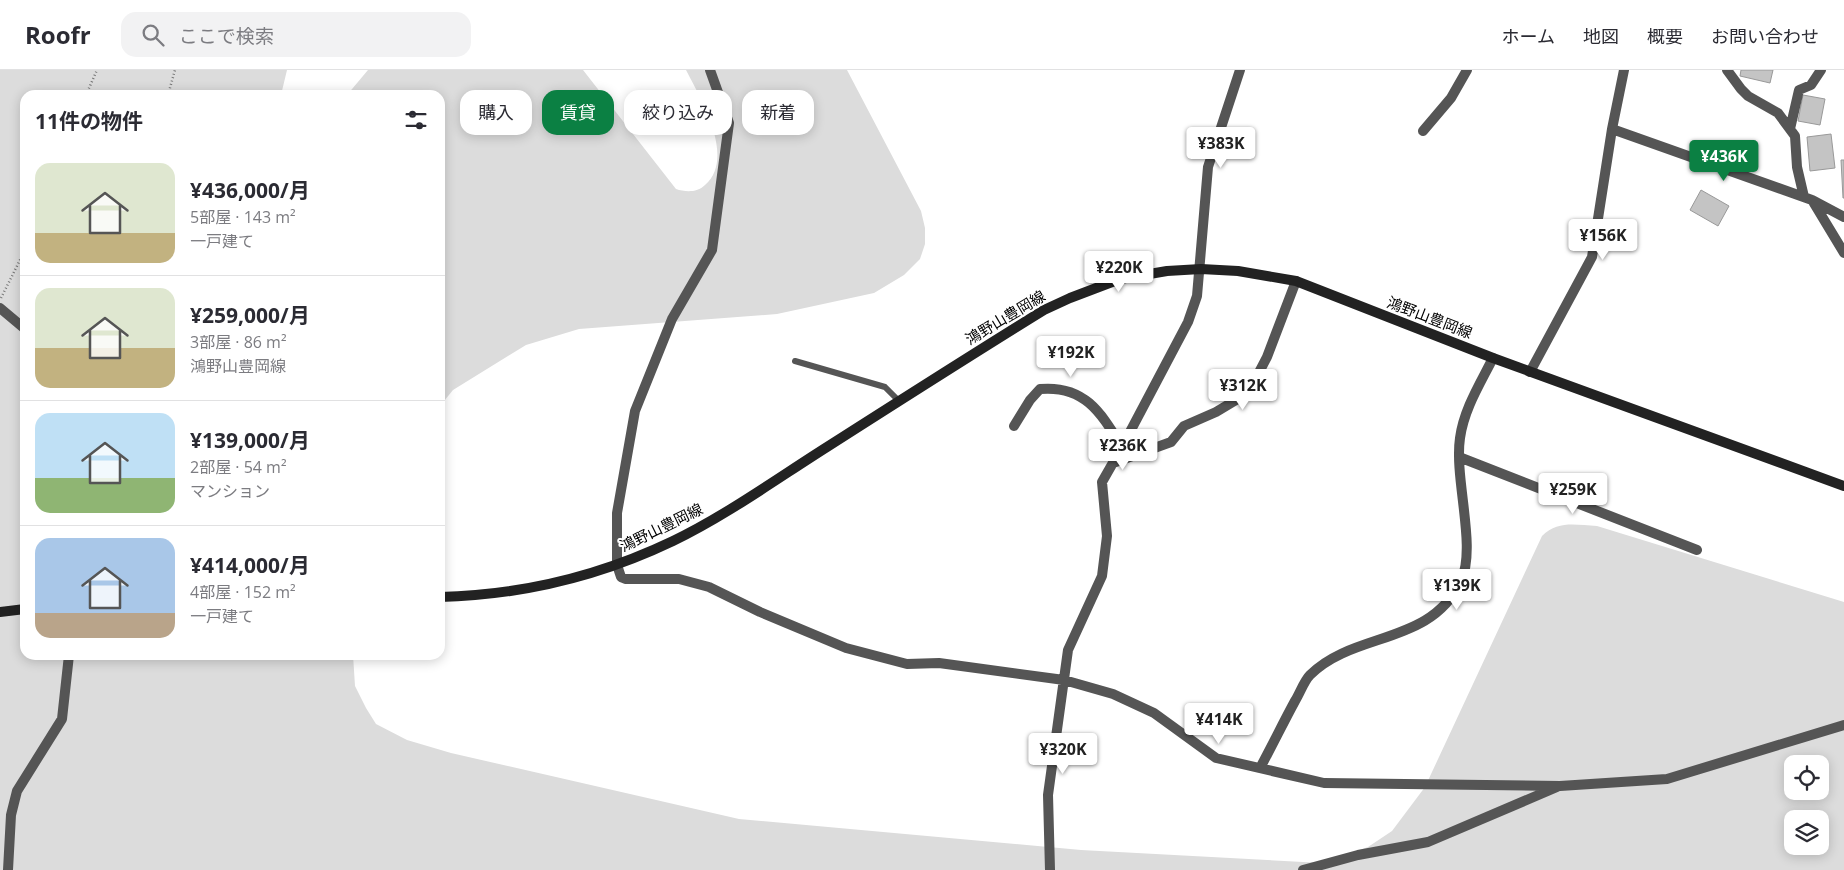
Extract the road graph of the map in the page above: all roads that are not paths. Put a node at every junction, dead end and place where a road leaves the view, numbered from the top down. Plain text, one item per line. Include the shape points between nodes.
1 (710, 70) edge
2 (1240, 70) edge
3 (1467, 70) edge
4 (1624, 70) edge
5 (1727, 70) edge
6 (1821, 70) edge
7 (1612, 129) junction
8 (1790, 129) junction
9 (1422, 131) dead end
10 (1808, 198) junction
11 (1844, 217) edge
12 (1844, 253) edge
13 (1201, 269) junction
14 (1296, 281) junction
15 (0, 308) edge
16 (20, 325) edge
17 (1492, 358) junction
18 (795, 361) dead end
19 (1530, 372) junction
20 (899, 401) junction
21 (1014, 426) dead end
22 (1122, 447) junction
23 (1459, 457) junction
24 (1113, 463) junction
25 (1844, 486) edge
26 (1697, 550) dead end
27 (617, 565) junction
28 (445, 597) edge
29 (20, 610) edge
30 (0, 612) edge
31 (68, 660) edge
32 (1064, 680) junction
33 (1844, 724) edge
34 (1260, 768) junction
35 (1560, 786) junction
36 (8, 870) edge
37 (1050, 870) edge
38 (1303, 870) edge

1 - 27 street via 729,123 712,250 672,319 635,411 617,513
2 - 13 street via 1208,167
3 - 9 street via 1451,98
4 - 7 street
5 - 8 street via 1741,90 1778,113
6 - 8 street via 1810,85 1799,90
7 - 10 street
7 - 19 street via 1592,257
8 - 10 street via 1795,136 1797,167
10 - 11 street
10 - 12 street
13 - 14 main road, 鴻野山豊岡線 via 1238,271
13 - 20 main road, 鴻野山豊岡線 via 1120,279 1070,298
13 - 22 street via 1197,296 1188,322
14 - 17 main road, 鴻野山豊岡線
14 - 24 street via 1255,380 1240,397 1184,426 1172,442
15 - 16 street
17 - 19 main road, 鴻野山豊岡線
17 - 23 street via 1468,407
18 - 20 lane via 885,388
19 - 25 main road, 鴻野山豊岡線
20 - 27 main road, 鴻野山豊岡線 via 734,506 674,540
21 - 22 street via 1040,390 1070,391 1103,415
22 - 24 street
23 - 26 street
23 - 34 street via 1467,555 1461,580 1446,605 1419,625 1330,659 1309,676
24 - 32 street via 1102,482 1107,536 1102,576 1068,650
27 - 28 main road, 鴻野山豊岡線 via 550,584
27 - 32 street via 620,577 679,580 709,587 846,648 907,664 939,663
29 - 30 main road
31 - 36 street via 62,719 17,791 11,815
32 - 34 street via 1113,694 1154,713 1216,758
32 - 37 street via 1048,795
33 - 35 street via 1667,779
34 - 35 street via 1324,783
35 - 38 street via 1428,842 1358,855

